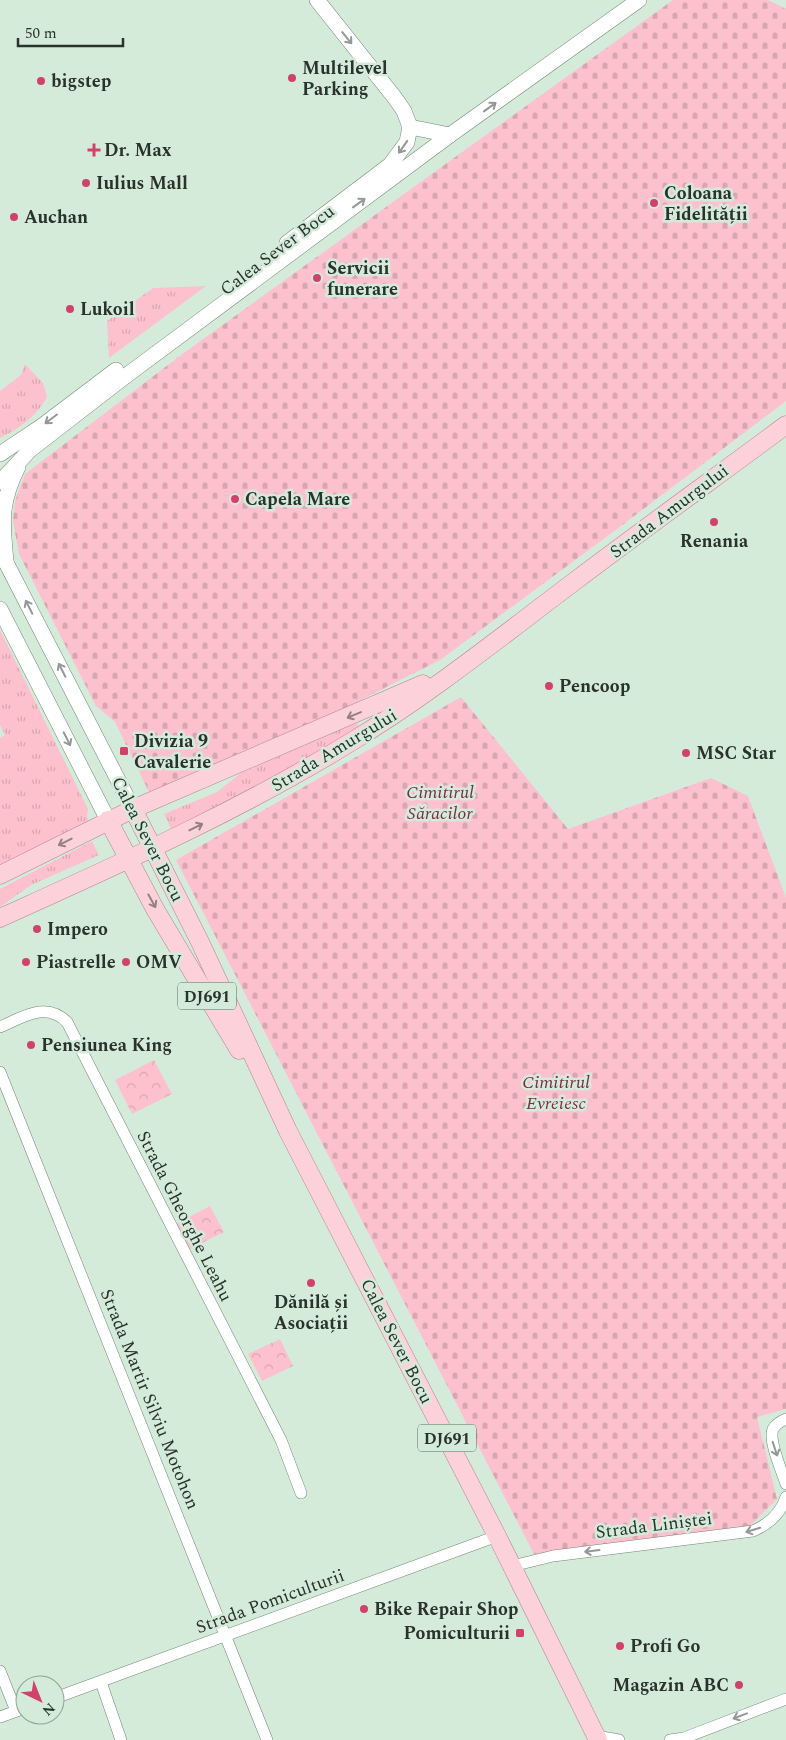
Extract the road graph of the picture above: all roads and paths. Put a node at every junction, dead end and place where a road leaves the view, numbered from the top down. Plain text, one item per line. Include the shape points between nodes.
1 (317, 0) edge
2 (636, 2) edge
3 (410, 127) junction
4 (450, 135) junction
5 (786, 425) edge
6 (0, 454) edge
7 (25, 455) junction
8 (0, 482) edge
9 (3, 556) edge
10 (0, 609) edge
11 (505, 635) junction
12 (133, 809) junction
13 (108, 820) junction
14 (152, 848) junction
15 (128, 859) junction
16 (0, 875) edge
17 (0, 918) edge
18 (0, 1027) edge
19 (0, 1072) edge
20 (288, 1131) junction
21 (786, 1419) edge
22 (786, 1484) edge
23 (301, 1493) dead end
24 (786, 1497) edge
25 (498, 1536) junction
26 (512, 1566) junction
27 (227, 1636) junction
28 (0, 1671) edge
29 (101, 1682) junction
30 (65, 1695) edge
31 (786, 1699) edge
32 (15, 1700) edge
33 (15, 1712) edge
34 (0, 1717) edge
35 (597, 1738) edge
36 (121, 1740) edge
37 (267, 1740) edge
38 (619, 1740) edge
39 (670, 1740) edge

1 -> 3 main road via 395,98
4 -> 2 main road, Calea Sever Bocu
3 - 4 main road
3 -> 6 main road, Calea Sever Bocu via 407,142 390,164 42,426
7 -> 4 main road, Calea Sever Bocu via 122,378
5 - 11 main road, Strada Amurgului
7 - 8 main road, Calea Sever Bocu
7 - 9 main road via 5,501
12 -> 9 main road, Calea Sever Bocu / DJ691
10 -> 13 main road, Calea Sever Bocu / DJ691
11 -> 12 main road, Strada Amurgului via 420,686
14 -> 11 main road, Strada Amurgului via 250,799 351,742
12 - 13 main road, Strada Amurgului
12 - 14 main road, Calea Sever Bocu / DJ691
13 - 15 main road, Calea Sever Bocu / DJ691
13 -> 16 main road, Strada Amurgului
14 - 15 main road, Strada Amurgului
14 - 20 main road, Calea Sever Bocu / DJ691 via 200,942
15 - 17 main road, Strada Amurgului
15 -> 20 main road, Calea Sever Bocu / DJ691
18 - 23 street, Strada Gheorghe Leahu via 34,1012 47,1011 60,1015 67,1022 281,1440
19 - 27 street, Strada Martir Silviu Motohon
20 - 25 main road, Calea Sever Bocu / DJ691
21 -> 22 street via 776,1425 772,1440
24 -> 26 street, Strada Liniștei via 779,1512 753,1531 553,1556
25 - 26 main road, Calea Sever Bocu / DJ691
25 - 27 street, Strada Pomiculturii
26 - 35 main road, Calea Sever Bocu / DJ691
27 - 29 street, Strada Pomiculturii
27 - 37 street, Strada Martir Silviu Motohon
28 - 32 street
29 - 30 street, Strada Pomiculturii
29 - 36 street
31 -> 39 street via 684,1738
33 - 34 street
35 - 38 street

